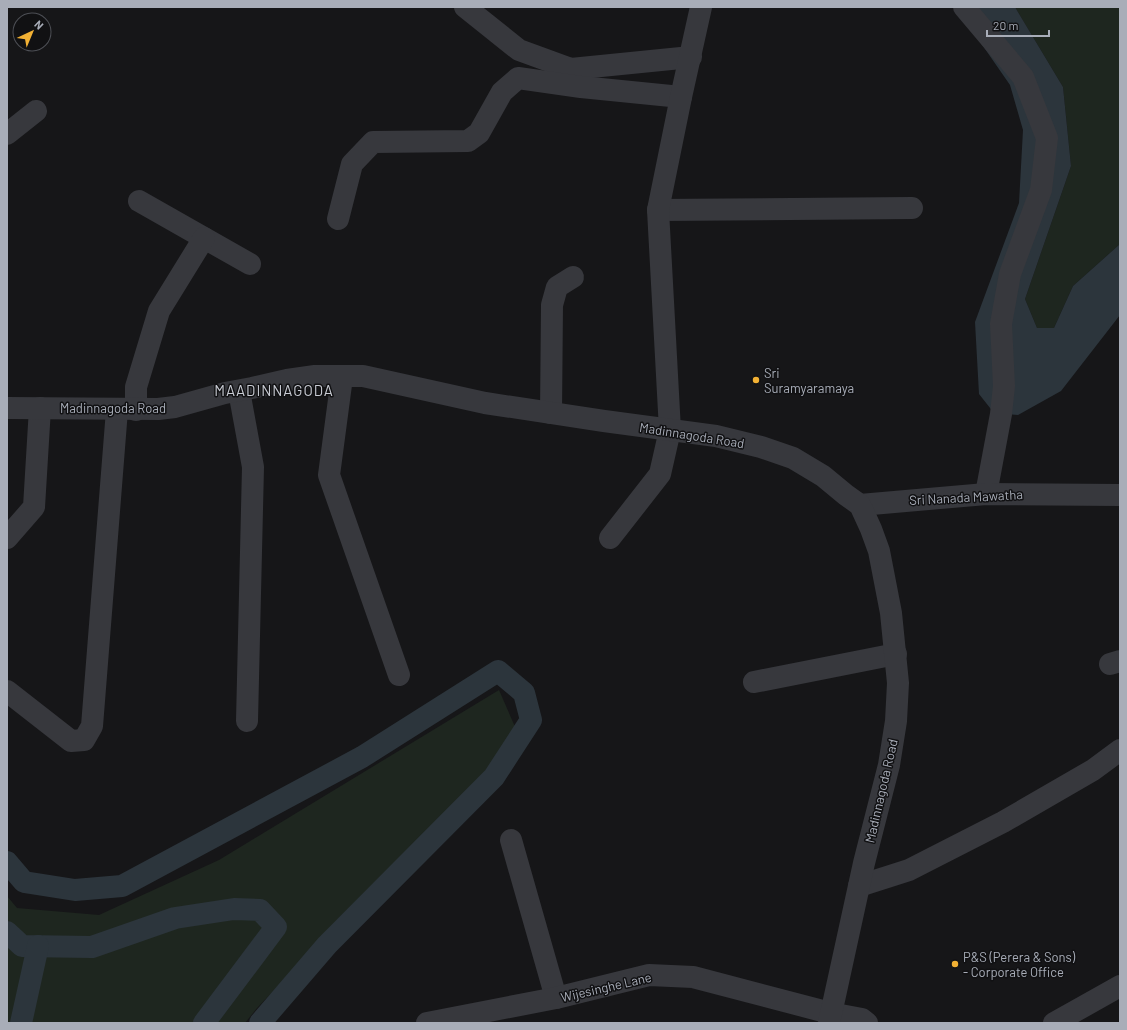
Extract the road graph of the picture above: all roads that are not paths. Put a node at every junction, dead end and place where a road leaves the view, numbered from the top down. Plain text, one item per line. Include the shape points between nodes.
1 (465, 7) edge
2 (701, 7) edge
3 (964, 7) edge
4 (691, 57) junction
5 (681, 97) junction
6 (36, 111) dead end
7 (7, 134) edge
8 (139, 201) dead end
9 (912, 208) dead end
10 (658, 210) junction
11 (338, 219) dead end
12 (204, 238) junction
13 (250, 264) dead end
14 (573, 277) dead end
15 (342, 377) junction
16 (239, 391) junction
17 (7, 408) edge
18 (40, 408) junction
19 (127, 410) junction
20 (551, 413) junction
21 (670, 430) junction
22 (986, 494) junction
23 (1120, 495) edge
24 (860, 505) junction
25 (7, 538) edge
26 (610, 538) dead end
27 (896, 654) junction
28 (399, 675) dead end
29 (754, 682) dead end
30 (7, 691) edge
31 (247, 721) dead end
32 (1120, 750) edge
33 (511, 840) dead end
34 (859, 886) junction
35 (1120, 986) edge
36 (556, 998) junction
37 (829, 1018) edge
38 (427, 1023) edge
39 (867, 1023) edge
40 (1054, 1023) edge

1 - 4 street via 519,50 571,69
2 - 4 street
3 - 22 street via 1023,77 1047,138 1041,190 1010,274 1001,324 1003,400
4 - 5 street
5 - 10 street
5 - 11 street via 518,78 502,92 479,132 468,140 373,142 352,164
6 - 7 street
8 - 12 street
9 - 10 street
10 - 21 street
12 - 13 street
12 - 19 street via 159,311
14 - 20 street via 557,287 552,305
15 - 16 street, Madinnagoda Road via 315,376
15 - 20 street, Madinnagoda Road via 363,376 485,403
15 - 28 street via 329,475
16 - 19 street, Madinnagoda Road via 175,407
16 - 31 street via 253,467
17 - 18 street, Madinnagoda Road
18 - 19 street, Madinnagoda Road
18 - 25 street via 34,507
19 - 30 street via 92,726 84,740 71,741
20 - 21 street, Madinnagoda Road
21 - 24 street, Madinnagoda Road via 716,436 793,458 823,476
21 - 26 street via 660,474
22 - 23 street, Sri Nanada Mawatha
22 - 24 street, Sri Nanada Mawatha
24 - 27 street, Madinnagoda Road via 879,551
27 - 29 street
27 - 34 street, Madinnagoda Road via 896,721 889,765
32 - 34 street via 1093,770 1003,822 909,870
33 - 36 street
34 - 37 street, Madinnagoda Road
35 - 40 street
36 - 37 street, Wijesinghe Lane via 649,975 692,977
36 - 38 street, Wijesinghe Lane
37 - 39 street, Wijesinghe Lane via 862,1019

